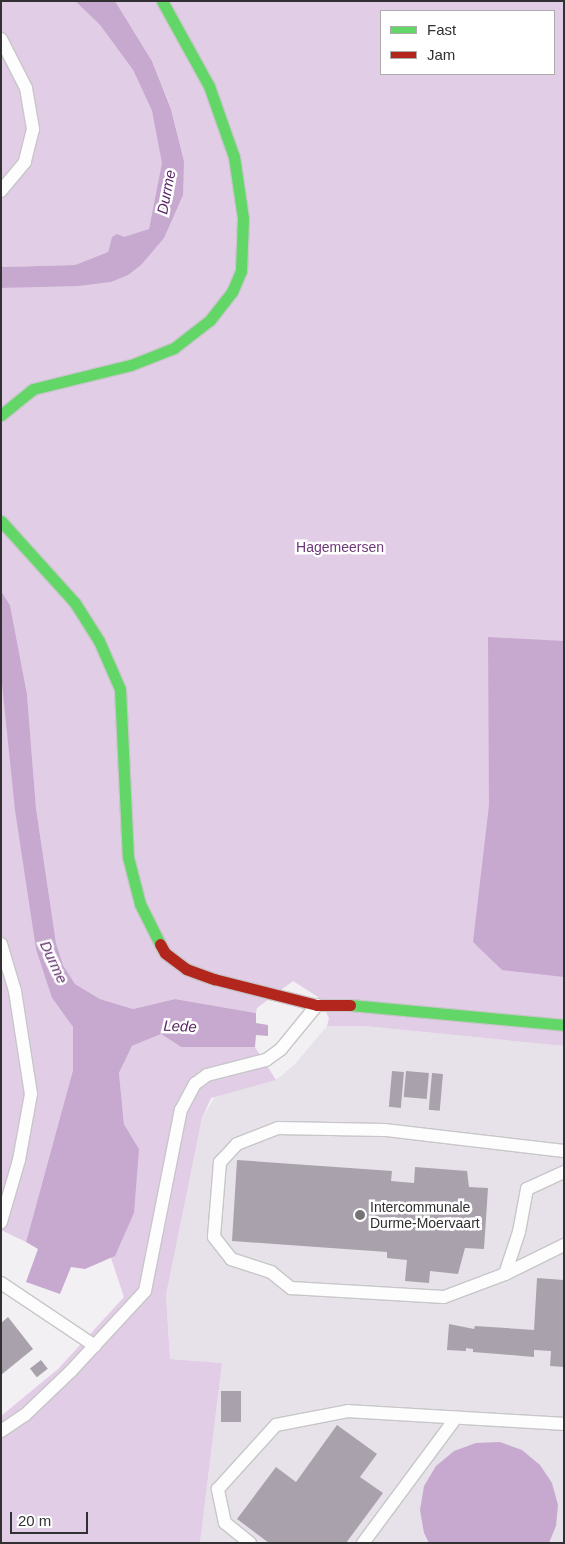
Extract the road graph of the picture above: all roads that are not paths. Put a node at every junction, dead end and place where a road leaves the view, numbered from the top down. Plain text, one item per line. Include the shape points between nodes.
1 (162, 1) edge
2 (1, 39) edge
3 (1, 191) edge
4 (1, 415) edge
5 (1, 521) edge
6 (1, 944) edge
7 (318, 1005) junction
8 (564, 1025) edge
9 (564, 1152) edge
10 (564, 1172) edge
11 (1, 1222) edge
12 (564, 1245) edge
13 (505, 1274) junction
14 (1, 1283) edge
15 (94, 1346) junction
16 (456, 1418) junction
17 (564, 1424) edge
18 (1, 1431) edge
19 (250, 1543) edge
20 (363, 1543) edge

1 - 4 street via 210,86 234,157 243,218 241,271 232,292 210,320 174,348 131,364 33,389
2 - 3 lane via 26,88 33,129 25,162
5 - 7 street via 74,603 99,641 120,689 128,857 140,904 165,953 186,969 214,979
6 - 11 lane via 15,991 31,1094 19,1160
7 - 8 street via 364,1004
7 - 15 lane via 281,1049 266,1060 207,1075 195,1084 182,1110 145,1292
9 - 13 lane via 384,1130 278,1128 237,1144 220,1162 214,1236 231,1259 270,1272 291,1288 444,1297
10 - 13 lane via 527,1189 519,1232
12 - 13 lane
14 - 15 lane
15 - 18 lane via 25,1415
16 - 17 lane
16 - 19 lane via 348,1411 276,1425 218,1489 225,1523
16 - 20 lane

